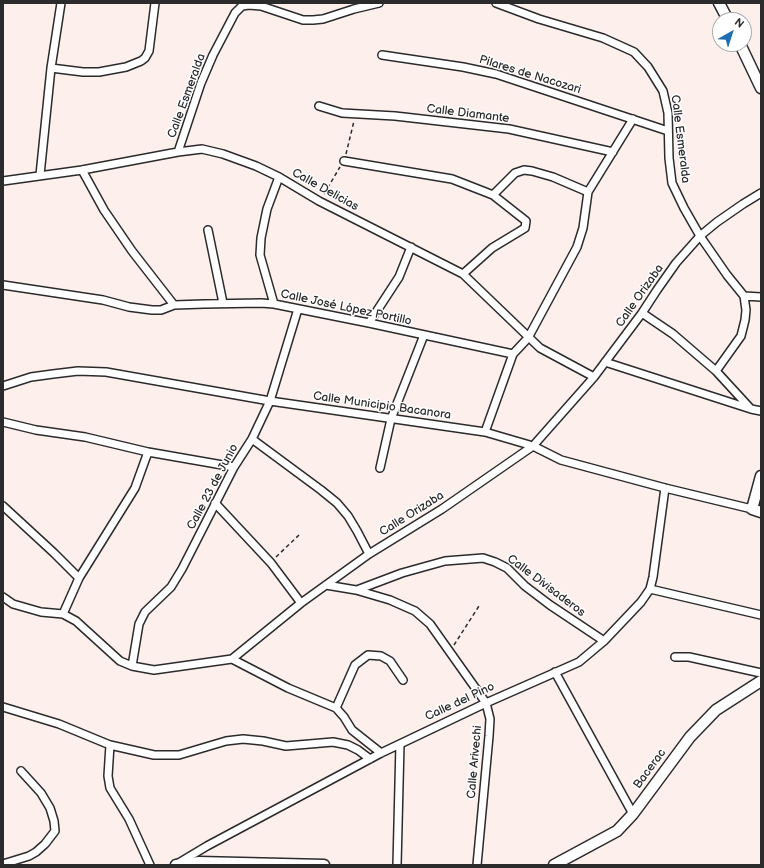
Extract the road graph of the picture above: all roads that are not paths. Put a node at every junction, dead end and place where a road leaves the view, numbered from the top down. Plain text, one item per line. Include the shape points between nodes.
1 (61, 3) edge
2 (155, 3) edge
3 (379, 3) edge
4 (496, 3) edge
5 (719, 3) edge
6 (724, 12) edge
7 (744, 52) edge
8 (382, 55) dead end
9 (51, 68) junction
10 (761, 88) edge
11 (319, 106) dead end
12 (633, 120) junction
13 (668, 131) junction
14 (178, 152) junction
15 (613, 152) junction
16 (344, 161) dead end
17 (82, 170) junction
18 (40, 175) junction
19 (279, 177) junction
20 (3, 181) edge
21 (588, 192) junction
22 (761, 194) edge
23 (492, 195) junction
24 (208, 230) dead end
25 (700, 236) junction
26 (411, 247) junction
27 (463, 274) junction
28 (3, 284) edge
29 (744, 296) junction
30 (761, 297) edge
31 (223, 303) junction
32 (274, 304) junction
33 (174, 305) junction
34 (298, 309) junction
35 (642, 313) junction
36 (369, 323) junction
37 (424, 335) junction
38 (528, 338) junction
39 (513, 354) junction
40 (605, 362) junction
41 (716, 371) junction
42 (594, 377) junction
43 (3, 386) edge
44 (270, 401) junction
45 (751, 409) junction
46 (761, 411) edge
47 (391, 419) junction
48 (3, 422) edge
49 (485, 432) junction
50 (252, 439) junction
51 (533, 446) junction
52 (148, 452) junction
53 (234, 467) junction
54 (380, 468) dead end
55 (761, 476) edge
56 (665, 488) junction
57 (215, 503) junction
58 (3, 506) edge
59 (756, 510) edge
60 (369, 554) junction
61 (79, 578) junction
62 (326, 585) junction
63 (650, 589) junction
64 (356, 590) junction
65 (3, 597) edge
66 (301, 603) junction
67 (63, 614) junction
68 (761, 615) edge
69 (604, 641) junction
70 (675, 657) dead end
71 (232, 659) junction
72 (132, 666) junction
73 (555, 672) junction
74 (761, 674) edge
75 (403, 680) dead end
76 (761, 681) edge
77 (486, 703) junction
78 (3, 707) edge
79 (336, 708) junction
80 (110, 744) junction
81 (400, 744) junction
82 (381, 753) junction
83 (370, 759) junction
84 (21, 771) dead end
85 (633, 814) junction
86 (3, 864) edge
87 (295, 864) edge
88 (150, 865) edge
89 (175, 865) edge
90 (324, 865) edge
91 (397, 865) edge
92 (477, 865) edge
93 (554, 865) edge

1 - 9 street
2 - 9 street via 149,51 141,61 126,67 99,72
3 - 14 street, Calle Esmeralda via 323,20 303,20 261,6 242,6 235,13 213,55
4 - 13 street, Calle Esmeralda via 603,38 634,52 648,67 663,91 668,113
5 - 6 street
7 - 10 street
8 - 12 street, Pilares de Nacozari via 496,74
9 - 18 street
11 - 15 street, Calle Diamante via 342,113 395,116 509,129
12 - 13 street, Pilares de Nacozari
12 - 15 street
13 - 25 street, Calle Esmeralda via 672,183
14 - 17 street, Calle Delicias
14 - 19 street, Calle Delicias via 202,149 212,151
15 - 21 street
16 - 23 street via 452,179
17 - 18 street, Calle Delicias
17 - 33 street via 128,246
18 - 20 street, Calle Delicias
19 - 26 street, Calle Delicias via 319,201
19 - 32 street via 267,209 260,255
21 - 23 street via 553,177 524,170 515,173
21 - 38 street via 583,228 576,247
22 - 25 street, Calle Orizaba
23 - 27 street via 526,222 525,228 492,248
24 - 31 street
25 - 29 street, Calle Esmeralda
25 - 35 street, Calle Orizaba via 676,263
26 - 27 street, Calle Delicias
26 - 36 street via 399,277
27 - 38 street, Calle Delicias
28 - 33 street, Calle José López Portillo via 152,310
29 - 30 street
29 - 41 street via 746,310 741,336
31 - 32 street, Calle José López Portillo
31 - 33 street, Calle José López Portillo
32 - 34 street, Calle José López Portillo
34 - 36 street, Calle José López Portillo
34 - 44 street, Calle 23 de Junio
35 - 40 street, Calle Orizaba
35 - 41 street via 673,334
36 - 37 street, Calle José López Portillo
37 - 39 street, Calle José López Portillo
37 - 47 street
38 - 39 street
38 - 42 street, Calle Delicias via 540,348
39 - 49 street
40 - 42 street, Calle Orizaba
40 - 45 street
41 - 45 street
42 - 51 street, Calle Orizaba
43 - 44 street, Calle Municipio Bacanora via 31,377 53,374 78,371 106,372
44 - 47 street, Calle Municipio Bacanora
44 - 50 street, Calle 23 de Junio
45 - 46 street
47 - 49 street, Calle Municipio Bacanora
47 - 54 street
48 - 52 street
49 - 51 street, Calle Municipio Bacanora
50 - 53 street, Calle 23 de Junio
50 - 60 street via 337,503 348,516
51 - 56 street, Calle Municipio Bacanora via 561,460
51 - 60 street, Calle Orizaba via 442,509
52 - 53 street
52 - 61 street via 135,488
53 - 57 street, Calle 23 de Junio
55 - 59 street
56 - 59 street, Calle Municipio Bacanora
56 - 63 street, Calle del Pino
57 - 66 street via 271,563
57 - 72 street, Calle 23 de Junio via 171,587 145,612 139,624
58 - 61 street
60 - 62 street, Calle Orizaba
61 - 67 street
62 - 64 street, Calle Arivechi
62 - 66 street, Calle Orizaba
63 - 68 street
63 - 69 street, Calle del Pino
64 - 69 street, Calle Divisaderos via 445,561 483,558 507,568 550,605
64 - 77 street, Calle Arivechi via 415,611 430,624
65 - 67 street via 19,606
66 - 71 street, Calle Orizaba
67 - 72 street via 76,621 120,661
69 - 73 street, Calle del Pino via 579,662
70 - 74 street via 689,657
71 - 72 street via 154,670
71 - 79 street via 288,688
73 - 77 street, Calle del Pino
73 - 85 street
75 - 79 street via 390,661 381,656 368,655 355,665
76 - 85 street, Bacerac via 716,710 690,737
77 - 81 street, Calle del Pino
77 - 92 street, Calle Arivechi via 490,719 490,736
78 - 80 street via 59,724
79 - 82 street via 352,730
80 - 83 street via 154,755 179,755 226,741 243,739 286,746 333,742 348,745
80 - 88 street via 110,788 129,819
81 - 82 street, Calle del Pino
81 - 91 street
82 - 83 street, Calle del Pino
83 - 89 street, Calle del Pino
84 - 86 street via 42,793 50,808 55,831 36,852
85 - 93 street, Bacerac via 617,831
87 - 89 street, Calle del Pino via 198,862
87 - 90 street, Calle del Pino

